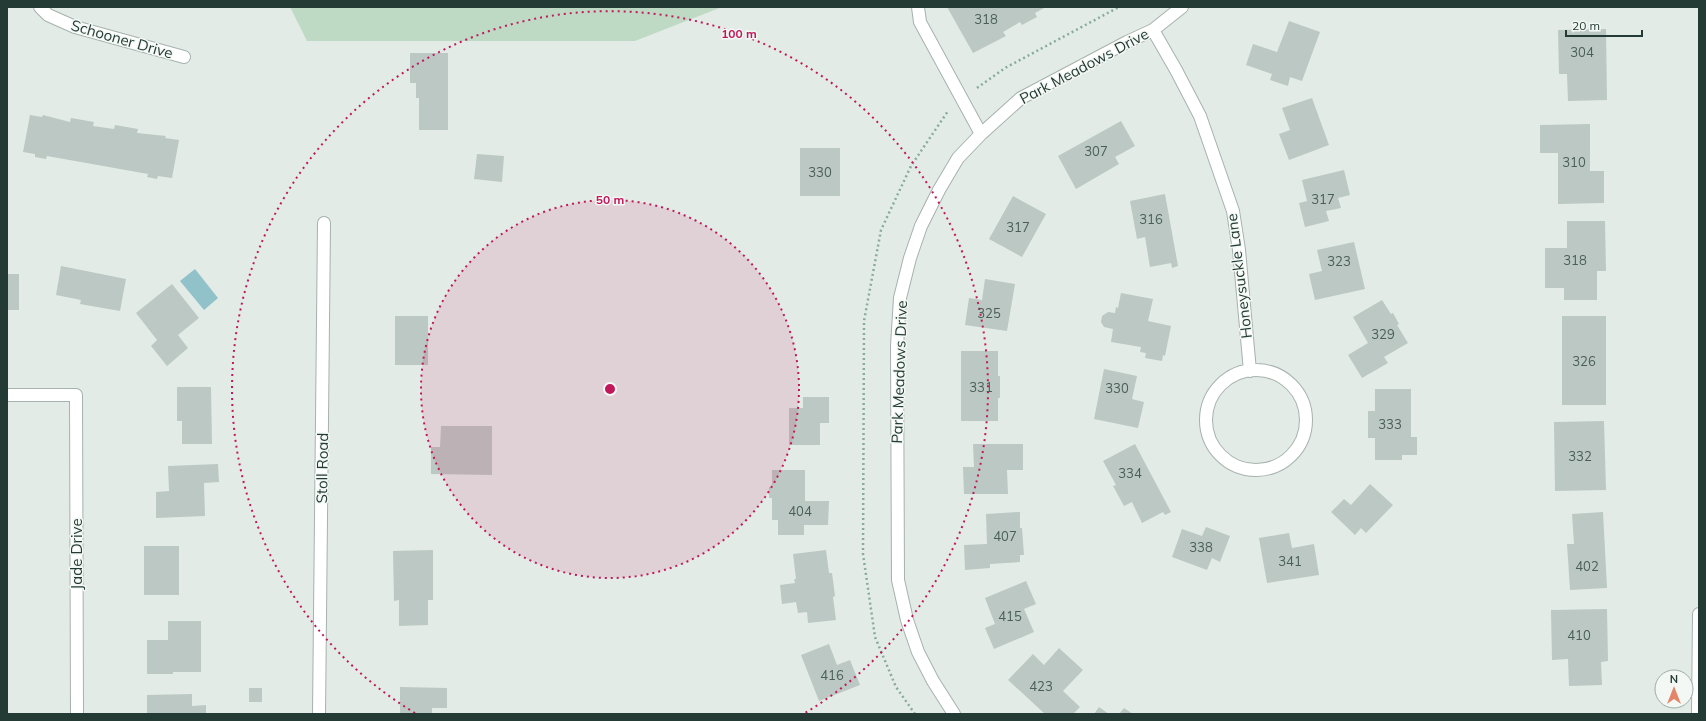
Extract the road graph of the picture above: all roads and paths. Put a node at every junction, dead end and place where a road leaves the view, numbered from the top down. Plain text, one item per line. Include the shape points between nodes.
1 (40, 7) edge
2 (918, 7) edge
3 (1182, 7) edge
4 (1153, 30) junction
5 (184, 57) dead end
6 (981, 134) junction
7 (324, 223) dead end
8 (1250, 371) junction
9 (7, 395) edge
10 (1699, 614) edge
11 (77, 714) edge
12 (319, 714) edge
13 (954, 714) edge
14 (1698, 714) edge

1 - 5 street, Schooner Drive via 48,15 75,27
2 - 6 street via 920,22
3 - 4 street, Park Meadows Drive
4 - 6 street, Park Meadows Drive via 1021,98
4 - 8 street, Honeysuckle Lane via 1200,116 1233,211
6 - 13 street, Park Meadows Drive via 958,158 921,226 900,298 897,346 898,580 906,620 918,652 932,681
7 - 12 street, Stoll Road
8 - 8 street via 1234,376 1221,385 1211,399 1206,415 1207,431 1224,459 1239,467 1255,470 1271,468 1286,460 1298,449 1305,434 1303,402 1294,388 1282,377 1266,371
9 - 11 street, Jade Drive via 76,395
10 - 14 street

